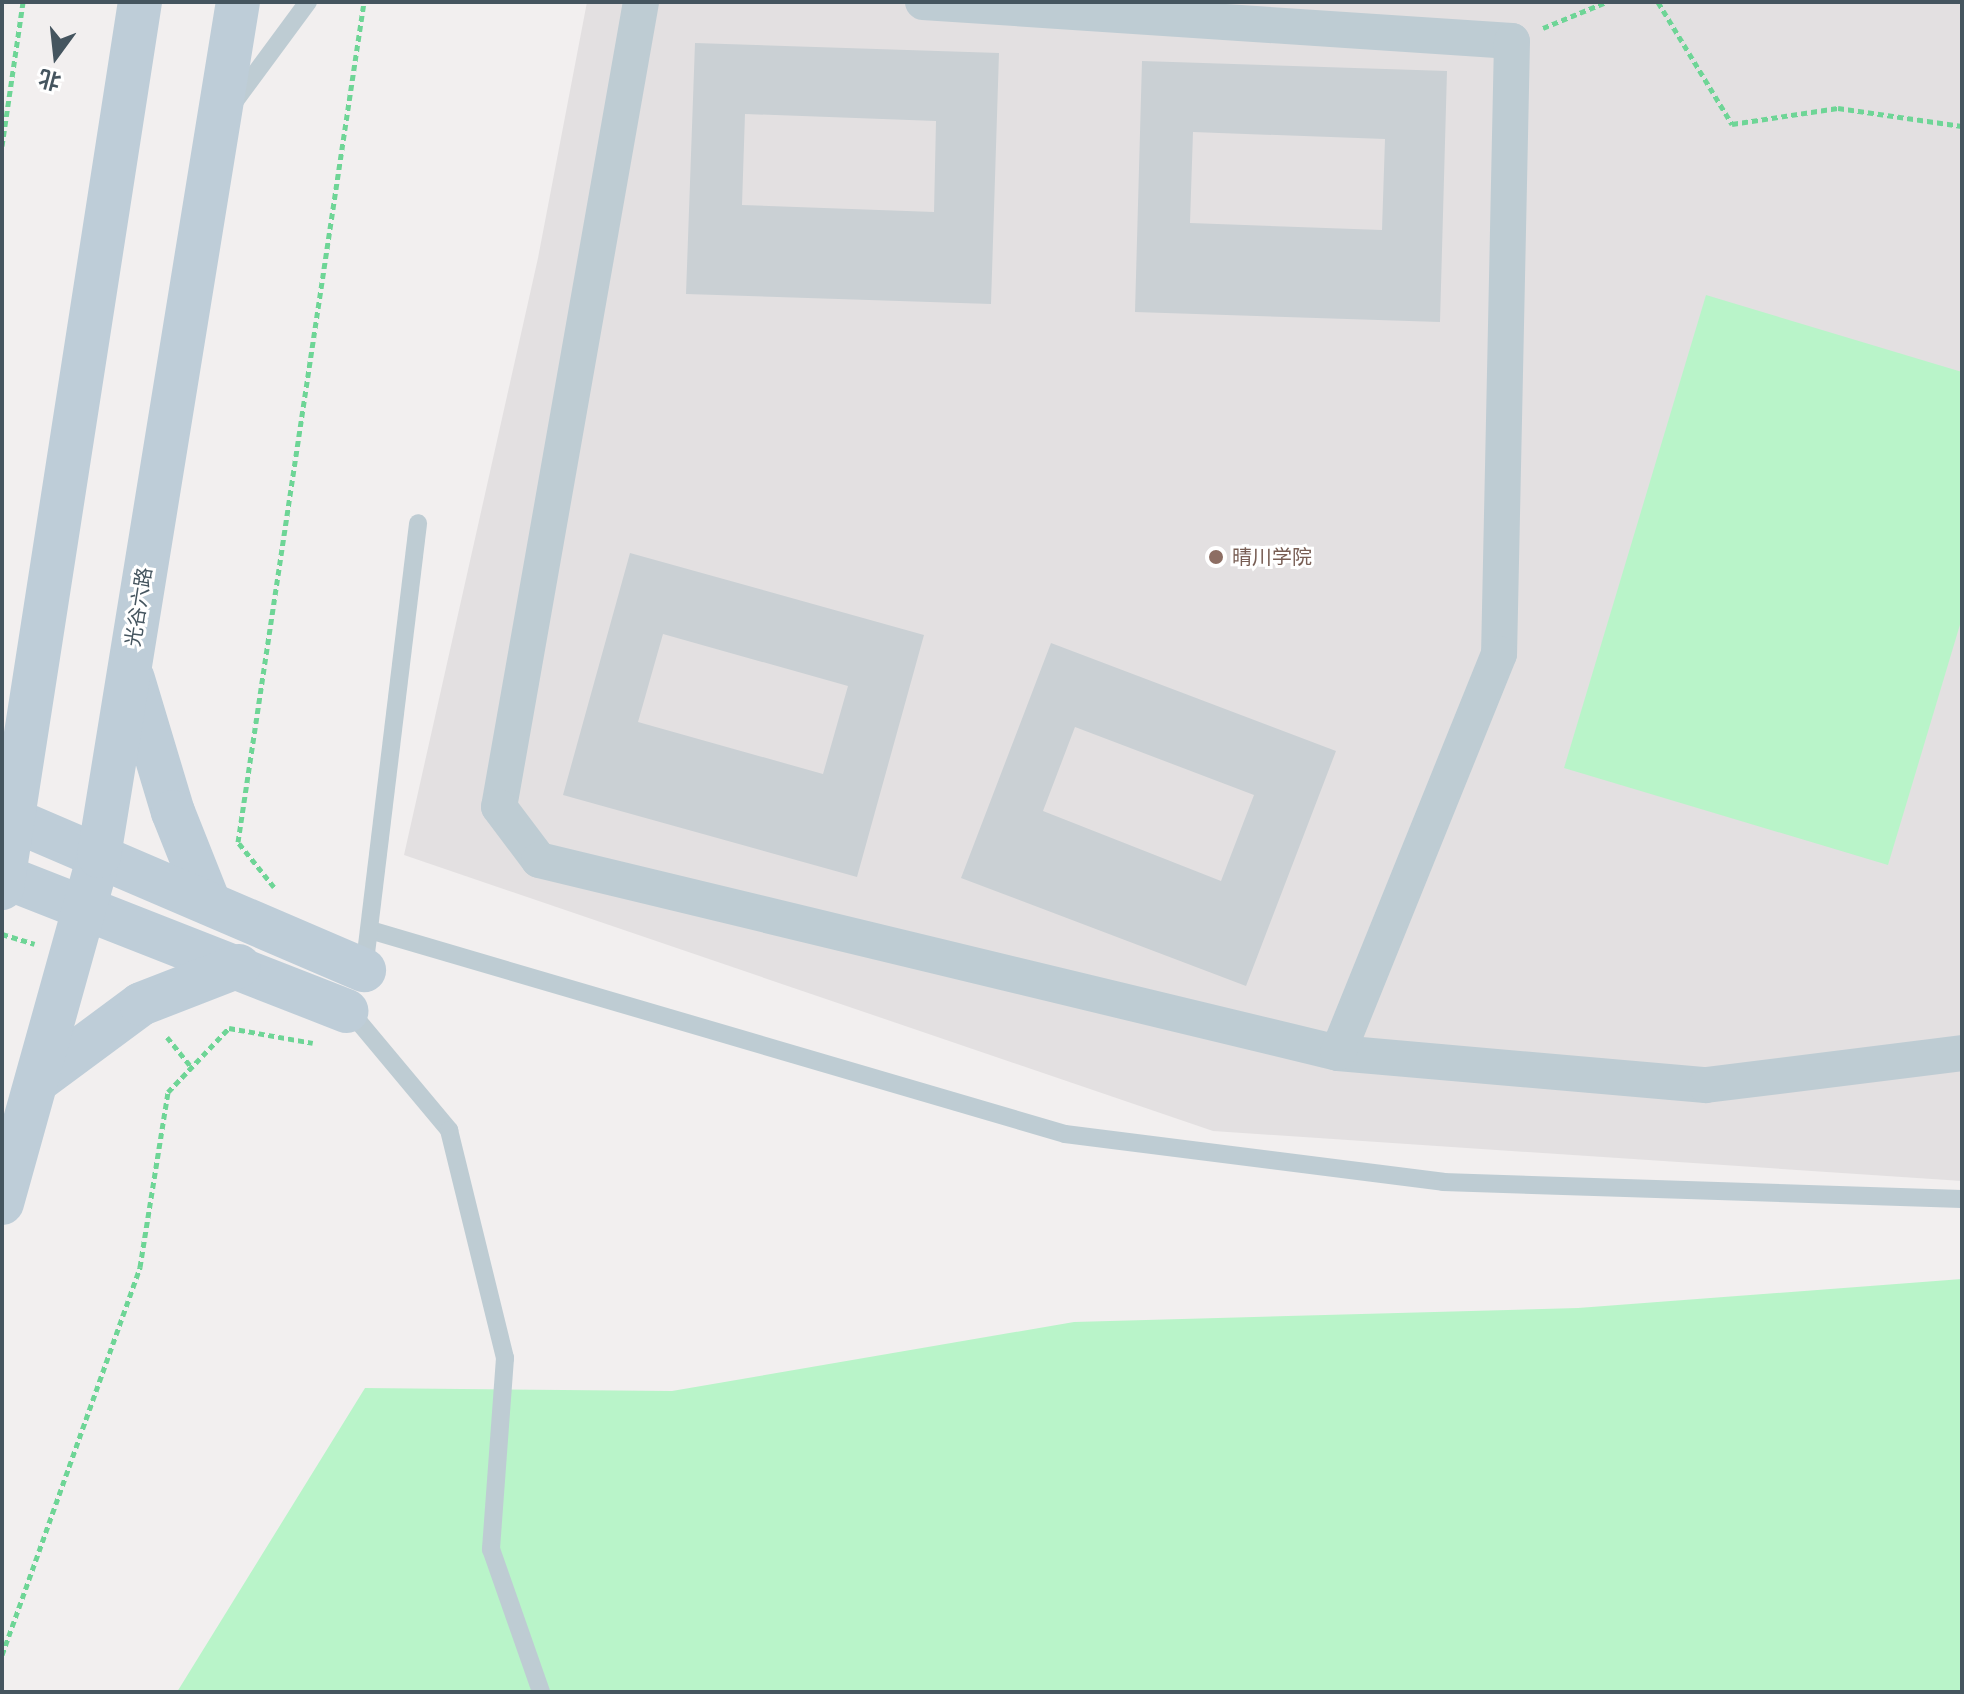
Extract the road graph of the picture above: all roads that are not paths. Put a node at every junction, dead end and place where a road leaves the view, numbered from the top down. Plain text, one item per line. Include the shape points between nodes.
1 (140, 2) edge
2 (238, 2) edge
3 (308, 2) edge
4 (641, 2) edge
5 (923, 2) edge
6 (216, 127) junction
7 (418, 523) dead end
8 (42, 649) junction
9 (129, 667) junction
10 (2, 675) edge
11 (9, 818) edge
12 (99, 856) junction
13 (3, 880) edge
14 (208, 900) junction
15 (87, 906) junction
16 (367, 950) junction
17 (239, 966) junction
18 (347, 1011) junction
19 (1338, 1053) junction
20 (1962, 1053) edge
21 (37, 1081) junction
22 (1962, 1199) edge
23 (2, 1203) edge
24 (541, 1692) edge

1 - 8 main road
2 - 6 main road, 光谷六路
3 - 6 lane
4 - 19 street via 499,807 539,860
5 - 19 street via 1512,41 1499,654
6 - 9 main road, 光谷六路
7 - 16 lane
8 - 10 main road
8 - 11 main road
9 - 12 main road, 光谷六路
9 - 14 main road via 173,812
11 - 12 main road
11 - 13 main road
12 - 14 main road
12 - 15 main road, 光谷六路
13 - 15 main road
14 - 16 main road
15 - 17 main road
15 - 21 main road, 光谷六路
16 - 18 lane
16 - 22 lane via 1065,1134 1443,1182
17 - 18 main road
17 - 21 main road via 141,1004
18 - 24 lane via 449,1130 505,1358 491,1549
19 - 20 street via 1706,1085
21 - 23 main road, 光谷六路

